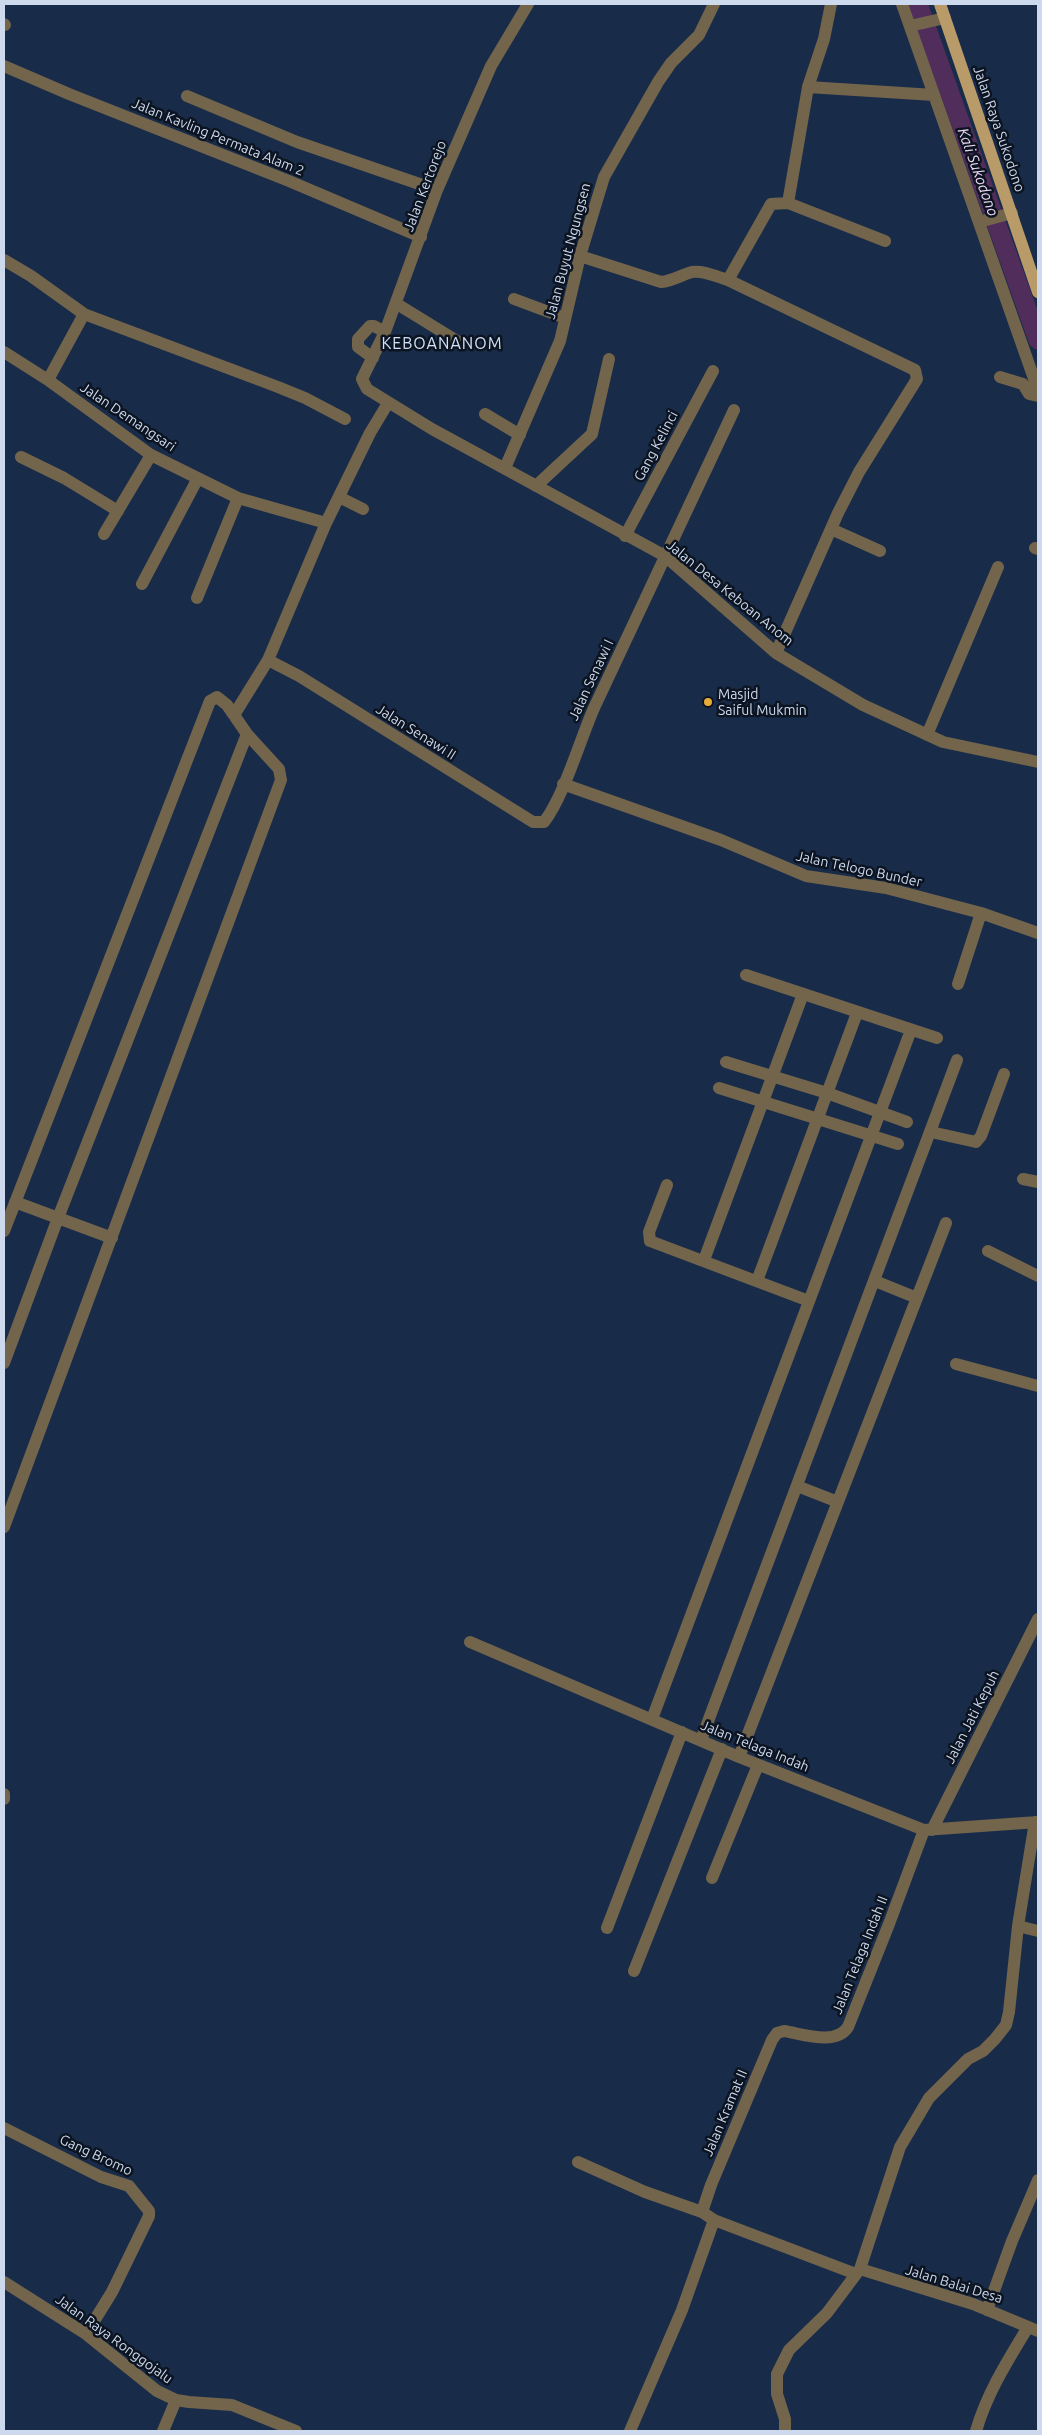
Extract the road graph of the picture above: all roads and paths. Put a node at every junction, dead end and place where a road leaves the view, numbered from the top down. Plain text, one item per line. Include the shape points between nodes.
1 (528, 4) edge
2 (714, 4) edge
3 (831, 4) edge
4 (902, 4) edge
5 (940, 4) edge
6 (945, 18) junction
7 (918, 24) junction
8 (4, 66) edge
9 (808, 87) junction
10 (934, 95) junction
11 (187, 96) dead end
12 (437, 190) junction
13 (788, 202) junction
14 (1012, 212) junction
15 (987, 220) junction
16 (421, 237) junction
17 (885, 241) dead end
18 (580, 256) junction
19 (4, 260) edge
20 (728, 280) junction
21 (1038, 292) edge
22 (514, 299) dead end
23 (397, 304) junction
24 (84, 314) junction
25 (565, 318) junction
26 (386, 332) junction
27 (462, 344) dead end
28 (4, 352) edge
29 (373, 358) junction
30 (609, 359) dead end
31 (713, 370) dead end
32 (1000, 377) dead end
33 (48, 380) junction
34 (364, 384) joint
35 (1038, 390) edge
36 (1038, 396) edge
37 (388, 403) junction
38 (734, 410) dead end
39 (485, 414) dead end
40 (344, 419) dead end
41 (520, 435) junction
42 (151, 455) junction
43 (21, 457) dead end
44 (505, 468) junction
45 (198, 478) junction
46 (536, 486) junction
47 (339, 497) junction
48 (238, 498) junction
49 (363, 509) dead end
50 (118, 511) junction
51 (326, 523) junction
52 (831, 529) junction
53 (104, 534) dead end
54 (625, 536) junction
55 (880, 551) dead end
56 (665, 556) junction
57 (998, 567) dead end
58 (142, 584) dead end
59 (197, 598) dead end
60 (776, 653) junction
61 (268, 660) junction
62 (234, 715) junction
63 (247, 734) junction
64 (927, 735) junction
65 (1038, 762) edge
66 (563, 784) junction
67 (548, 817) joint
68 (981, 913) junction
69 (1038, 933) edge
70 (746, 975) dead end
71 (958, 984) dead end
72 (804, 994) junction
73 (857, 1013) junction
74 (911, 1030) junction
75 (938, 1038) dead end
76 (957, 1060) dead end
77 (726, 1062) dead end
78 (1004, 1074) dead end
79 (773, 1077) junction
80 (719, 1088) dead end
81 (828, 1093) junction
82 (764, 1103) junction
83 (880, 1111) junction
84 (818, 1119) junction
85 (906, 1122) dead end
86 (931, 1132) junction
87 (871, 1136) junction
88 (898, 1144) dead end
89 (1023, 1179) dead end
90 (1038, 1182) edge
91 (667, 1185) dead end
92 (15, 1202) junction
93 (58, 1218) junction
94 (946, 1223) dead end
95 (4, 1231) edge
96 (112, 1238) junction
97 (988, 1251) dead end
98 (704, 1260) junction
99 (1038, 1276) edge
100 (757, 1281) junction
101 (875, 1281) junction
102 (917, 1298) junction
103 (809, 1301) junction
104 (4, 1363) edge
105 (956, 1364) dead end
106 (1038, 1386) edge
107 (797, 1486) junction
108 (838, 1502) junction
109 (4, 1527) edge
110 (1038, 1619) edge
111 (470, 1642) dead end
112 (652, 1720) junction
113 (682, 1732) junction
114 (701, 1740) junction
115 (722, 1750) junction
116 (739, 1758) junction
117 (756, 1768) junction
118 (4, 1794) edge
119 (4, 1798) edge
120 (1037, 1822) edge
121 (928, 1830) junction
122 (712, 1878) dead end
123 (1018, 1926) junction
124 (607, 1928) dead end
125 (1038, 1931) edge
126 (634, 1971) dead end
127 (784, 2031) joint
128 (4, 2128) edge
129 (578, 2162) dead end
130 (1038, 2180) edge
131 (702, 2212) junction
132 (714, 2220) junction
133 (858, 2272) junction
134 (4, 2282) edge
135 (987, 2310) junction
136 (1033, 2329) edge
137 (86, 2334) junction
138 (176, 2400) junction
139 (163, 2431) edge
140 (296, 2431) edge
141 (630, 2431) edge
142 (785, 2431) edge
143 (976, 2431) edge

1 - 12 street, Jalan Kertorejo via 491,66
2 - 18 street, Jalan Buyut Ngungsen via 699,35 671,63 658,82 604,177
3 - 9 street via 824,39
4 - 7 street
5 - 6 main road, Jalan Raya Sukodono
6 - 7 street
6 - 14 main road, Jalan Raya Sukodono
7 - 10 street
8 - 16 street, Jalan Kavling Permata Alam 2
9 - 10 street
9 - 13 street
10 - 15 street
11 - 12 street via 297,142
12 - 16 street, Jalan Kertorejo
13 - 17 street
13 - 20 street via 771,204
14 - 15 street
14 - 21 main road, Jalan Raya Sukodono
15 - 35 street
16 - 23 street, Jalan Kertorejo
18 - 20 street via 661,282 701,272
18 - 25 street, Jalan Buyut Ngungsen
19 - 24 street
20 - 52 street via 915,370 917,379 859,472
22 - 25 street
23 - 26 street, Jalan Kertorejo
23 - 27 street
24 - 33 street
24 - 40 street via 278,387
25 - 41 street, Jalan Buyut Ngungsen via 560,341
26 - 29 street, Jalan Kertorejo
26 - 29 street via 370,326 358,339 358,347
28 - 33 street, Jalan Demangsari
29 - 34 street, Jalan Kertorejo via 362,379
30 - 46 street via 592,434
31 - 54 street, Gang Kelinci
32 - 36 street via 1023,384 1029,394
33 - 42 street, Jalan Demangsari
34 - 37 street, Jalan Desa Keboan Anom
37 - 44 street, Jalan Desa Keboan Anom
37 - 47 street
38 - 56 street, Jalan Senawi I
39 - 41 street
41 - 44 street, Jalan Buyut Ngungsen
42 - 45 street, Jalan Demangsari
42 - 50 street
43 - 50 street via 64,478
44 - 46 street, Jalan Desa Keboan Anom
45 - 48 street, Jalan Demangsari
45 - 58 street
46 - 54 street, Jalan Desa Keboan Anom
47 - 49 street
47 - 51 street
48 - 51 street, Jalan Demangsari
48 - 59 street
50 - 53 street
51 - 61 street
52 - 55 street
52 - 60 street
54 - 56 street, Jalan Desa Keboan Anom
56 - 60 street, Jalan Desa Keboan Anom
56 - 66 street, Jalan Senawi I via 583,733
57 - 64 street
60 - 64 street, Jalan Desa Keboan Anom via 863,704
61 - 62 street
61 - 67 street, Jalan Senawi II via 299,676 532,822 544,822
62 - 63 street
62 - 92 street via 217,697 210,701
63 - 93 street
63 - 96 street via 278,769 281,780
64 - 65 street, Jalan Desa Keboan Anom via 943,742
66 - 67 street, Jalan Senawi I
66 - 68 street, Jalan Telogo Bunder via 721,840 806,876 886,888
68 - 69 street, Jalan Telogo Bunder
68 - 71 street
70 - 72 street
72 - 73 street
72 - 79 street
73 - 74 street
73 - 81 street
74 - 75 street
74 - 83 street
76 - 86 street
77 - 79 street
78 - 86 street via 976,1142
79 - 81 street
79 - 82 street
80 - 82 street
81 - 83 street
81 - 84 street
82 - 84 street
82 - 98 street
83 - 85 street
83 - 87 street
84 - 87 street
84 - 100 street
86 - 101 street
87 - 88 street
87 - 103 street
89 - 90 street
91 - 98 street via 649,1240
92 - 93 street
92 - 95 street
93 - 96 street
93 - 104 street
94 - 102 street
96 - 109 street
97 - 99 street
98 - 100 street
100 - 103 street
101 - 102 street
101 - 107 street
102 - 108 street
103 - 112 street
105 - 106 street
107 - 108 street
107 - 114 street
108 - 116 street
110 - 121 street, Jalan Jati Kepuh
111 - 112 street, Jalan Telaga Indah
112 - 113 street, Jalan Telaga Indah
113 - 114 street, Jalan Telaga Indah
113 - 124 street
114 - 115 street, Jalan Telaga Indah
115 - 116 street, Jalan Telaga Indah
115 - 126 street
116 - 117 street, Jalan Telaga Indah
117 - 121 street, Jalan Telaga Indah
117 - 122 street
118 - 119 street
120 - 121 street, Jalan Telaga Indah
120 - 123 street
121 - 127 street, Jalan Telaga Indah II via 845,2031 833,2038
123 - 125 street
123 - 133 street via 1006,2025 983,2051 968,2059 929,2098 912,2125 900,2147
127 - 131 street, Jalan Kramat II via 772,2040
128 - 137 street, Gang Bromo via 101,2177 129,2186 149,2211 112,2292
129 - 131 street, Jalan Balai Desa via 645,2192
130 - 135 street
131 - 132 street, Jalan Balai Desa
132 - 133 street, Jalan Balai Desa
132 - 141 street via 682,2310
133 - 135 street, Jalan Balai Desa
133 - 142 street via 826,2313 790,2350 778,2374
134 - 137 street, Jalan Raya Ronggojalu
135 - 136 street, Jalan Balai Desa
136 - 143 street via 1000,2374
137 - 138 street, Jalan Raya Ronggojalu via 157,2391
138 - 139 street
138 - 140 street, Jalan Raya Ronggojalu via 232,2405

